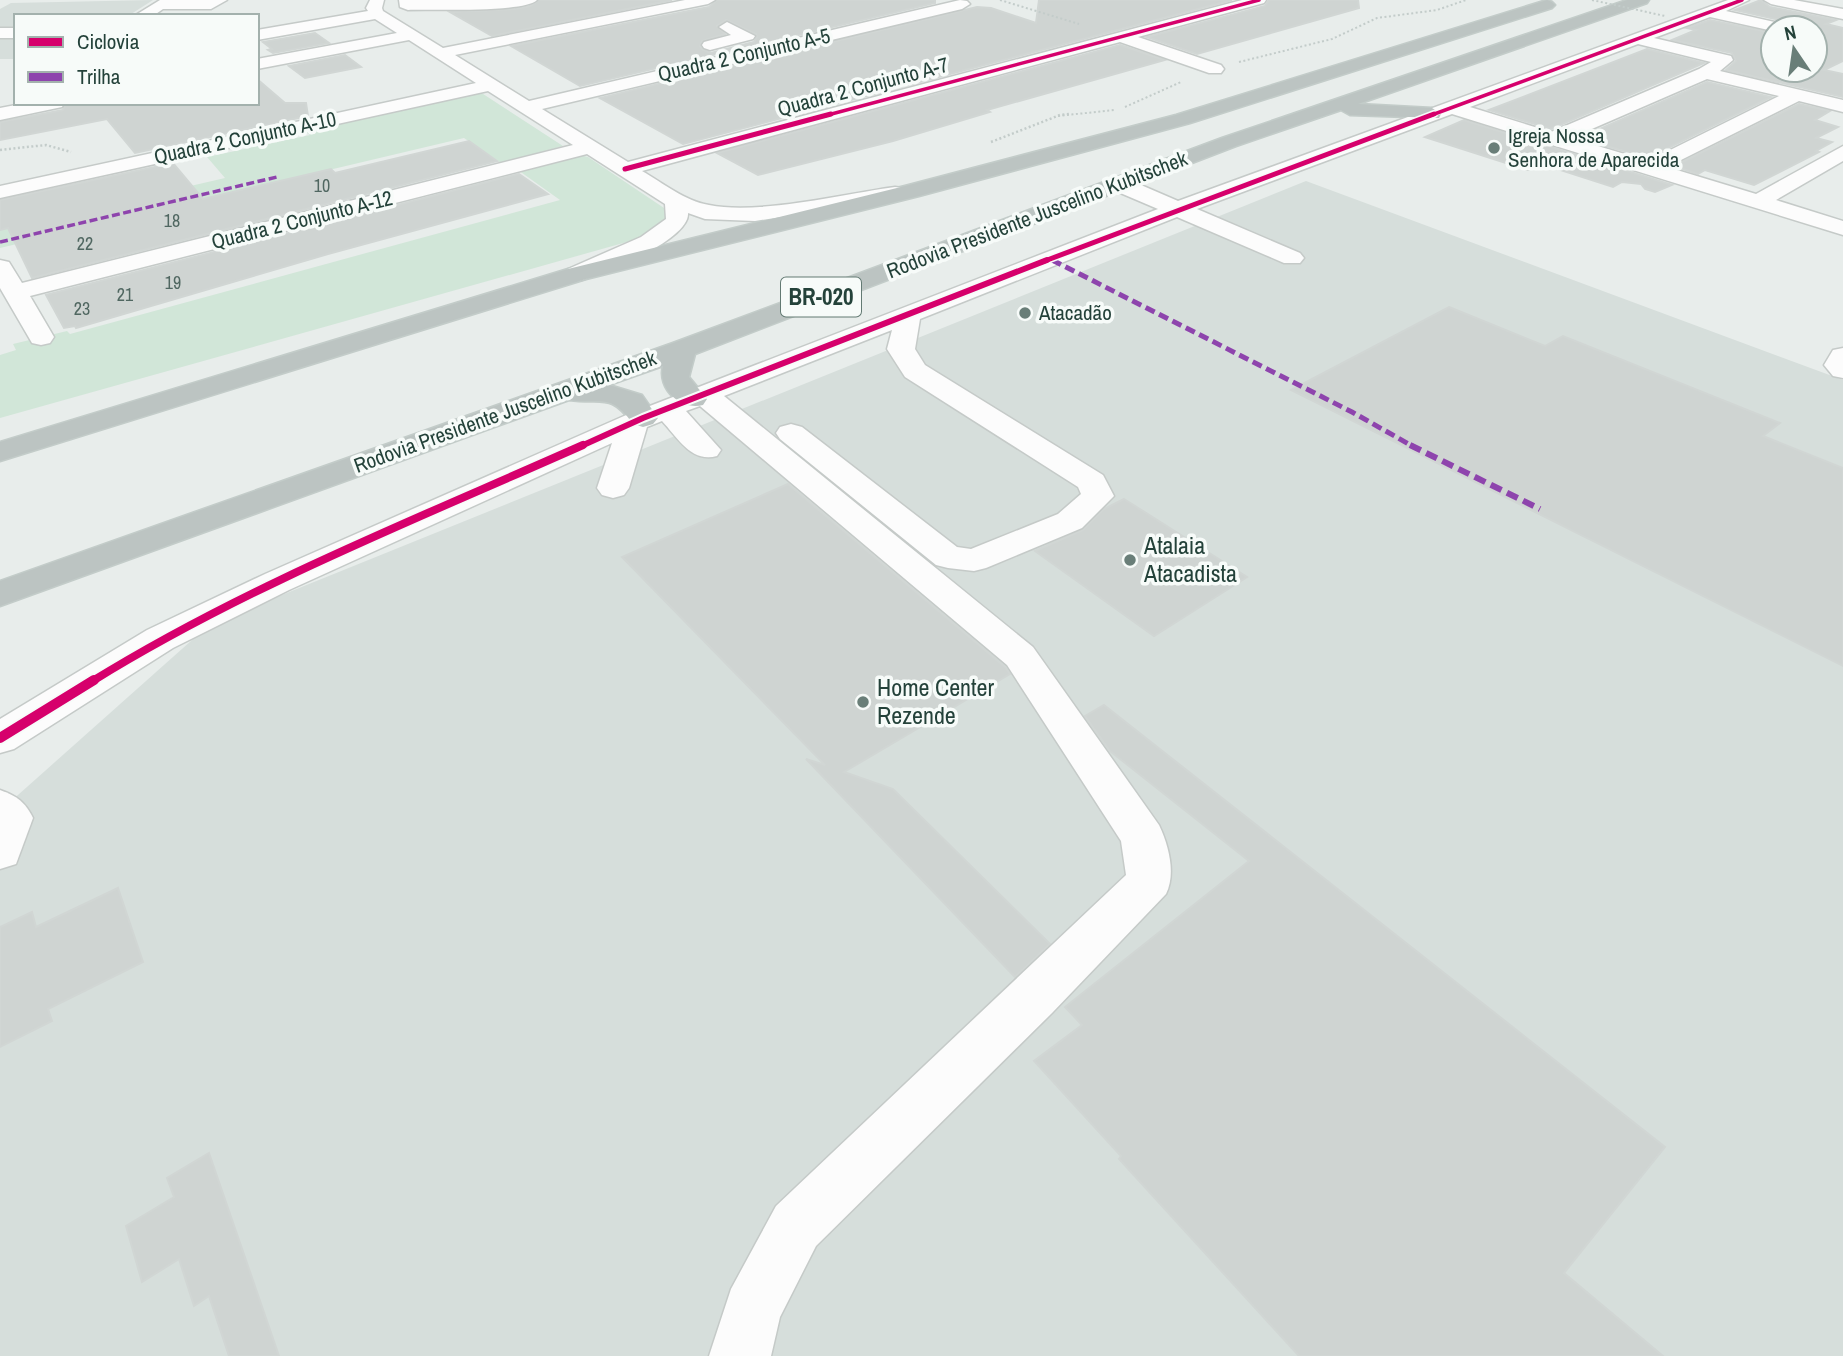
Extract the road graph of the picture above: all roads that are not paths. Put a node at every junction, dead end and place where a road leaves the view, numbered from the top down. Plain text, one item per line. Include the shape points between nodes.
1 (220, 0) edge
2 (406, 0) edge
3 (530, 0) edge
4 (708, 0) edge
5 (934, 0) edge
6 (1259, 0) edge
7 (1562, 0) edge
8 (1642, 0) edge
9 (1742, 0) edge
10 (1771, 0) edge
11 (494, 2) edge
12 (377, 7) edge
13 (145, 14) edge
14 (1843, 14) edge
15 (870, 26) junction
16 (727, 27) dead end
17 (1702, 28) junction
18 (1759, 28) edge
19 (259, 35) edge
20 (411, 35) junction
21 (896, 37) dead end
22 (1115, 37) junction
23 (1634, 38) junction
24 (441, 53) junction
25 (720, 61) junction
26 (1733, 62) junction
27 (259, 64) edge
28 (1215, 69) road end
29 (1705, 73) junction
30 (491, 85) junction
31 (1796, 95) junction
32 (45, 105) edge
33 (1843, 106) edge
34 (526, 107) junction
35 (1441, 110) junction
36 (1317, 112) junction
37 (0, 114) edge
38 (1551, 139) junction
39 (108, 146) dead end
40 (590, 147) junction
41 (1843, 152) edge
42 (35, 161) dead end
43 (119, 166) junction
44 (1819, 166) junction
45 (625, 169) junction
46 (1648, 169) junction
47 (1843, 172) edge
48 (42, 183) junction
49 (1119, 184) junction
50 (1001, 190) dead end
51 (911, 191) junction
52 (0, 192) edge
53 (676, 201) junction
54 (1021, 203) dead end
55 (1756, 203) junction
56 (1180, 208) junction
57 (1843, 228) edge
58 (1001, 230) junction
59 (1292, 258) dead end
60 (0, 267) edge
61 (577, 274) junction
62 (15, 292) junction
63 (908, 315) junction
64 (392, 330) junction
65 (41, 337) dead end
66 (683, 349) junction
67 (1843, 356) edge
68 (1843, 370) edge
69 (560, 392) junction
70 (678, 404) junction
71 (0, 425) edge
72 (706, 450) dead end
73 (0, 452) edge
74 (613, 488) dead end
75 (0, 594) edge
76 (0, 738) edge
77 (0, 807) edge
78 (0, 851) edge
79 (740, 1356) edge

1 - 13 street via 160,5
2 - 11 street via 408,5
3 - 11 street
4 - 24 street
5 - 15 street, Quadra 2 Conjunto A-5 via 958,5
6 - 22 street, Quadra 2 Conjunto A-7
7 - 51 highway, Rodovia Presidente Juscelino Kubitschek via 1182,118
8 - 36 highway, Rodovia Presidente Juscelino Kubitschek / BR-020
9 - 17 street
10 - 14 street
12 - 19 street
12 - 20 street
15 - 21 street
15 - 25 street, Quadra 2 Conjunto A-5
16 - 25 street via 747,36 699,48
17 - 18 street
17 - 23 street via 1666,21
17 - 26 street via 1740,50
20 - 24 street
20 - 27 street
22 - 28 street
22 - 45 street, Quadra 2 Conjunto A-7
23 - 26 street
23 - 35 street
24 - 30 street
25 - 34 street, Quadra 2 Conjunto A-5
26 - 29 street
29 - 31 street
29 - 38 street
30 - 34 street
30 - 43 street, Quadra 2 Conjunto A-10
31 - 33 street
31 - 46 street
32 - 37 street
34 - 40 street
35 - 36 highway
35 - 38 street
35 - 56 street
36 - 49 highway, Rodovia Presidente Juscelino Kubitschek / BR-020
38 - 46 street
39 - 43 street
40 - 45 street
40 - 62 street, Quadra 2 Conjunto A-12
41 - 44 street
42 - 48 street
43 - 48 street, Quadra 2 Conjunto A-10
44 - 47 street
44 - 55 street
45 - 53 street
46 - 55 street
48 - 52 street, Quadra 2 Conjunto A-10
49 - 56 street
49 - 58 highway, Rodovia Presidente Juscelino Kubitschek / BR-020
50 - 51 highway via 976,186
51 - 53 street via 755,214 705,212
51 - 61 highway, Rodovia Presidente Juscelino Kubitschek
53 - 61 street via 677,220 665,232
54 - 58 highway via 1019,212
55 - 57 street
56 - 59 street
56 - 63 street
58 - 66 highway, Rodovia Presidente Juscelino Kubitschek / BR-020
60 - 62 street
61 - 64 highway, Rodovia Presidente Juscelino Kubitschek
62 - 65 street
63 - 70 street
63 - 70 street via 901,349 915,371 1092,482 1098,496 1070,521 974,560 948,557
64 - 71 highway via 296,345
64 - 73 highway, Rodovia Presidente Juscelino Kubitschek
66 - 69 highway, Rodovia Presidente Juscelino Kubitschek / BR-020
66 - 70 highway via 674,370
67 - 68 street via 1838,365
69 - 70 highway via 608,393 634,402
69 - 75 highway, Rodovia Presidente Juscelino Kubitschek / BR-020
70 - 72 street
70 - 74 street
70 - 76 street via 277,582 160,639
70 - 79 street via 1020,656 1143,838 1150,881 796,1226 752,1311
77 - 78 street via 11,818

